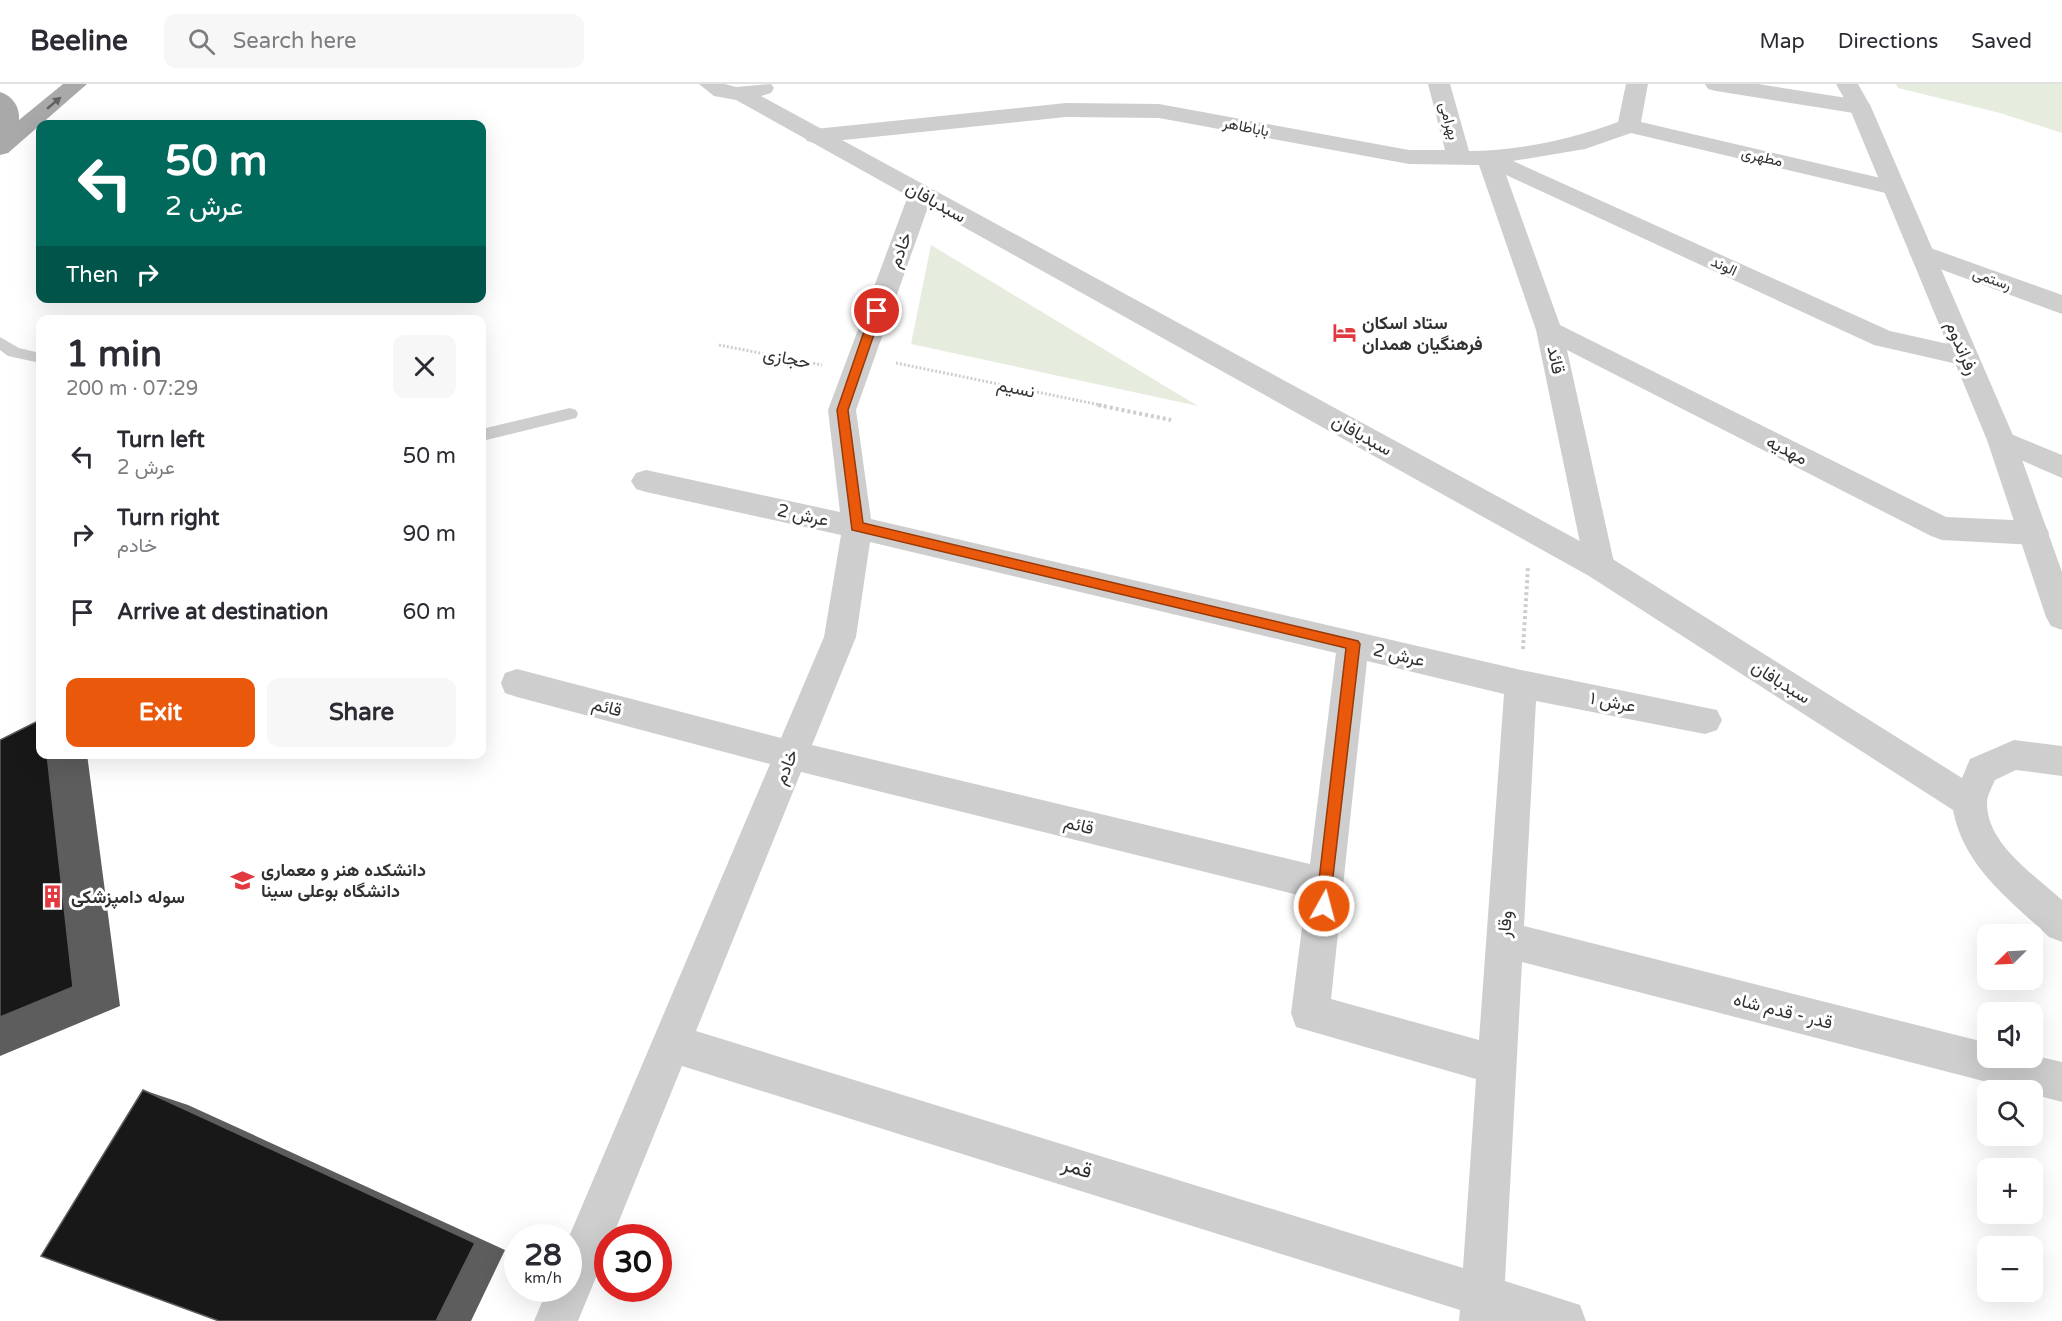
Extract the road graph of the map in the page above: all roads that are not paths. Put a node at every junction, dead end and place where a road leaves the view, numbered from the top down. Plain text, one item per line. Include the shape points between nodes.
1 (76, 84) edge
2 (710, 84) edge
3 (769, 84) edge
4 (1439, 84) edge
5 (1637, 84) edge
6 (1716, 84) edge
7 (1847, 84) edge
8 (741, 94) junction
9 (0, 99) edge
10 (1860, 107) junction
11 (1629, 126) junction
12 (815, 136) junction
13 (0, 147) edge
14 (1459, 158) junction
15 (1488, 158) junction
16 (1894, 188) junction
17 (921, 194) junction
18 (1922, 253) junction
19 (2062, 305) edge
20 (1549, 330) junction
21 (0, 342) edge
22 (36, 356) edge
23 (1966, 357) junction
24 (570, 414) dead end
25 (486, 434) edge
26 (2001, 440) junction
27 (2062, 467) edge
28 (646, 481) dead end
29 (857, 527) junction
30 (2034, 532) junction
31 (1600, 567) junction
32 (2062, 617) edge
33 (1353, 644) junction
34 (517, 683) dead end
35 (1521, 684) junction
36 (1705, 720) dead end
37 (791, 755) junction
38 (2062, 760) edge
39 (1969, 801) junction
40 (1326, 885) junction
41 (2062, 924) edge
42 (1504, 939) junction
43 (672, 1042) junction
44 (1497, 1065) junction
45 (2062, 1082) edge
46 (1482, 1307) edge
47 (556, 1321) edge
48 (1564, 1321) edge

13 -> 1 main road
2 - 8 street, سبدبافان via 723,92
3 - 8 street
4 - 14 street, بهرامی
5 - 11 street
6 - 10 street
7 - 10 street, رفراندوم
8 - 12 street, سبدبافان
9 - 13 main road via 5,103 9,124
10 - 16 street, رفراندوم
11 - 15 street, باباطاهر via 1585,142
11 - 16 street, مطهری
12 - 14 street, باباطاهر via 1066,110 1159,111 1409,157
12 - 17 street, سبدبافان
14 - 15 street, باباطاهر
15 - 20 street, قائد
15 - 23 street, الوند via 1883,339
16 - 18 street, رفراندوم
17 - 29 street, خادم via 842,410
17 - 31 street, سبدبافان
18 - 19 street, رستمی
18 - 23 street, رفراندوم
20 - 30 street, مهدیه via 1942,528
20 - 31 street, قائد
21 - 22 lane via 14,352
23 - 26 street, رفراندوم
24 - 25 lane
26 - 27 street
26 - 30 street, رفراندوم
28 - 29 street, عرش 2
29 - 33 street, عرش 2
29 - 37 street, خادم via 840,637
30 - 32 street, رفراندوم
31 - 39 street, سبدبافان
33 - 35 street, عرش 2
33 - 40 street
34 - 37 street, قائم
35 - 36 street, عرش ۱
35 - 42 street, وقار
37 - 40 street, قائم
37 - 43 street, خادم
38 - 39 street via 2014,755 1982,770
39 - 41 street via 1976,831 1995,862
40 - 44 street via 1310,1013
42 - 44 street, وقار
42 - 45 street, قدر - قدم شاه
43 - 46 street, قمر
43 - 47 street, خادم
44 - 46 street, وقار
46 - 48 street, قمر

